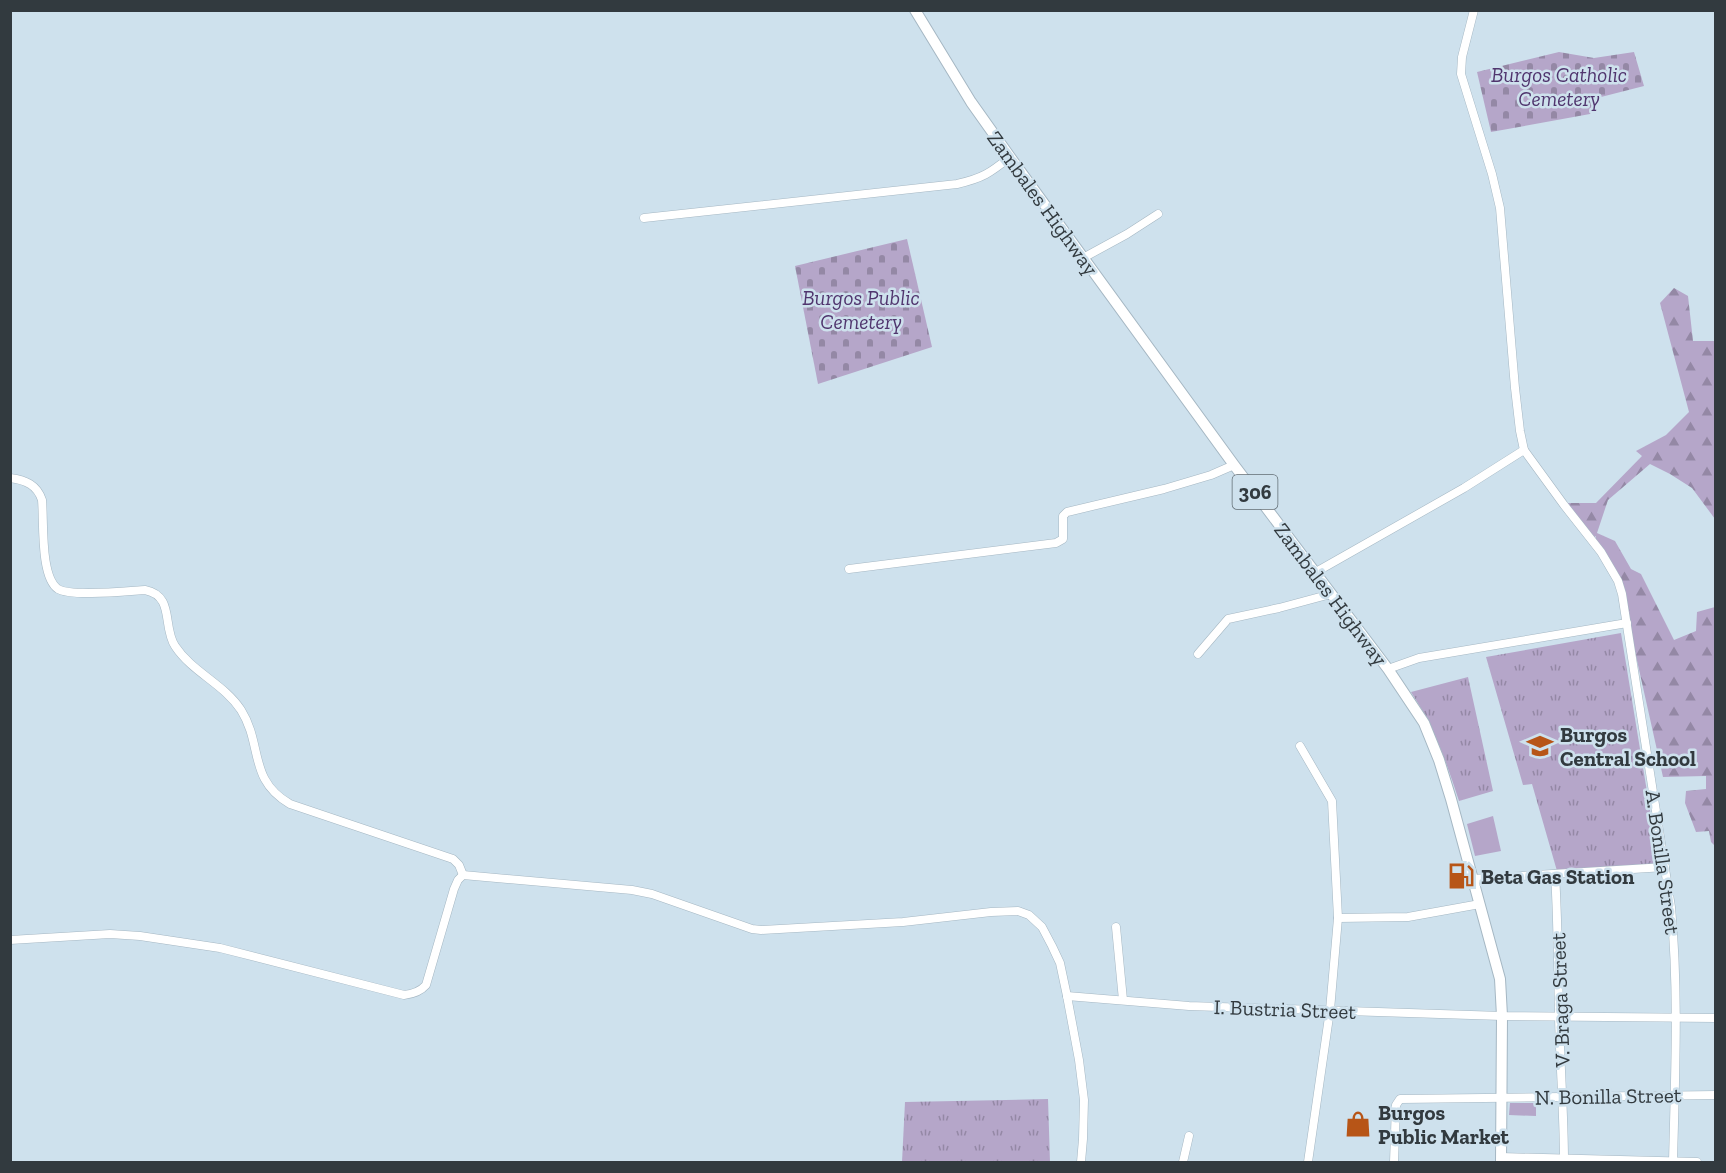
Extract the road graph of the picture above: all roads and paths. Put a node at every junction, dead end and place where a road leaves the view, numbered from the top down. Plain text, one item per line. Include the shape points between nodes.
1 (915, 10) edge
2 (1474, 10) edge
3 (1010, 157) junction
4 (1158, 214) dead end
5 (644, 218) dead end
6 (1083, 258) junction
7 (1524, 450) junction
8 (1234, 465) junction
9 (10, 478) edge
10 (849, 569) dead end
11 (1316, 572) junction
12 (1331, 594) junction
13 (1627, 624) junction
14 (1198, 654) dead end
15 (1388, 669) junction
16 (1300, 746) dead end
17 (1665, 867) junction
18 (1555, 874) junction
19 (463, 875) junction
20 (1473, 879) junction
21 (1480, 904) junction
22 (1338, 918) junction
23 (1116, 927) dead end
24 (10, 940) edge
25 (1067, 996) junction
26 (1124, 1000) junction
27 (1330, 1010) junction
28 (1502, 1016) junction
29 (1559, 1017) junction
30 (1676, 1017) junction
31 (1716, 1018) edge
32 (1674, 1095) junction
33 (1716, 1095) edge
34 (1502, 1097) junction
35 (1563, 1098) junction
36 (1189, 1136) dead end
37 (1501, 1160) edge
38 (1564, 1161) edge
39 (1081, 1162) edge
40 (1183, 1162) edge
41 (1308, 1162) edge
42 (1394, 1162) edge
43 (1673, 1162) edge
44 (1698, 1162) edge

1 - 3 main road, Zambales Highway / 306
2 - 7 street via 1461,74 1500,208
3 - 5 street via 990,173 957,184
3 - 6 main road, Zambales Highway / 306
4 - 6 street
6 - 8 main road, Zambales Highway / 306
7 - 11 street
7 - 13 street, A. Bonilla Street via 1613,569
8 - 10 street via 1164,489 1067,512 1063,516 1063,539 1056,543
8 - 11 main road, Zambales Highway / 306
9 - 19 street via 29,483 40,493 45,556 50,579 60,590 145,590 160,596 176,648 242,711 263,777 274,794 290,804 453,859
11 - 12 main road, Zambales Highway / 306
12 - 14 street via 1228,619
12 - 15 main road, Zambales Highway / 306
13 - 15 street via 1419,658
13 - 17 street, A. Bonilla Street
15 - 20 main road, Zambales Highway / 306 via 1424,723 1436,752
16 - 22 street via 1332,801
17 - 18 street
17 - 30 street, A. Bonilla Street via 1675,947
18 - 20 street
18 - 29 street, V. Braga Street
19 - 24 street via 454,889 426,985 412,994 220,948 140,936
19 - 25 street via 632,890 761,930 1018,911 1042,927 1060,963
20 - 21 main road, Zambales Highway / 306
21 - 22 street via 1408,917
21 - 28 main road, Zambales Highway / 306 via 1500,979
22 - 27 street
23 - 26 street
25 - 26 street, I. Bustria Street
25 - 39 street via 1084,1100
26 - 27 street, I. Bustria Street
27 - 28 street, I. Bustria Street
27 - 41 street
28 - 29 street, I. Bustria Street
28 - 34 main road, Zambales Highway / 306
29 - 30 street, I. Bustria Street
29 - 35 street, V. Braga Street
30 - 31 street, I. Bustria Street
30 - 32 street, A. Bonilla Street
32 - 33 street, N. Bonilla Street
32 - 35 street, N. Bonilla Street
32 - 43 street, A. Bonilla Street
34 - 35 street, N. Bonilla Street
34 - 37 main road, Zambales Highway / 306
34 - 42 street, N. Bonilla Street via 1398,1101
35 - 38 street, V. Braga Street
36 - 40 street
37 - 38 street
38 - 43 street
43 - 44 street

